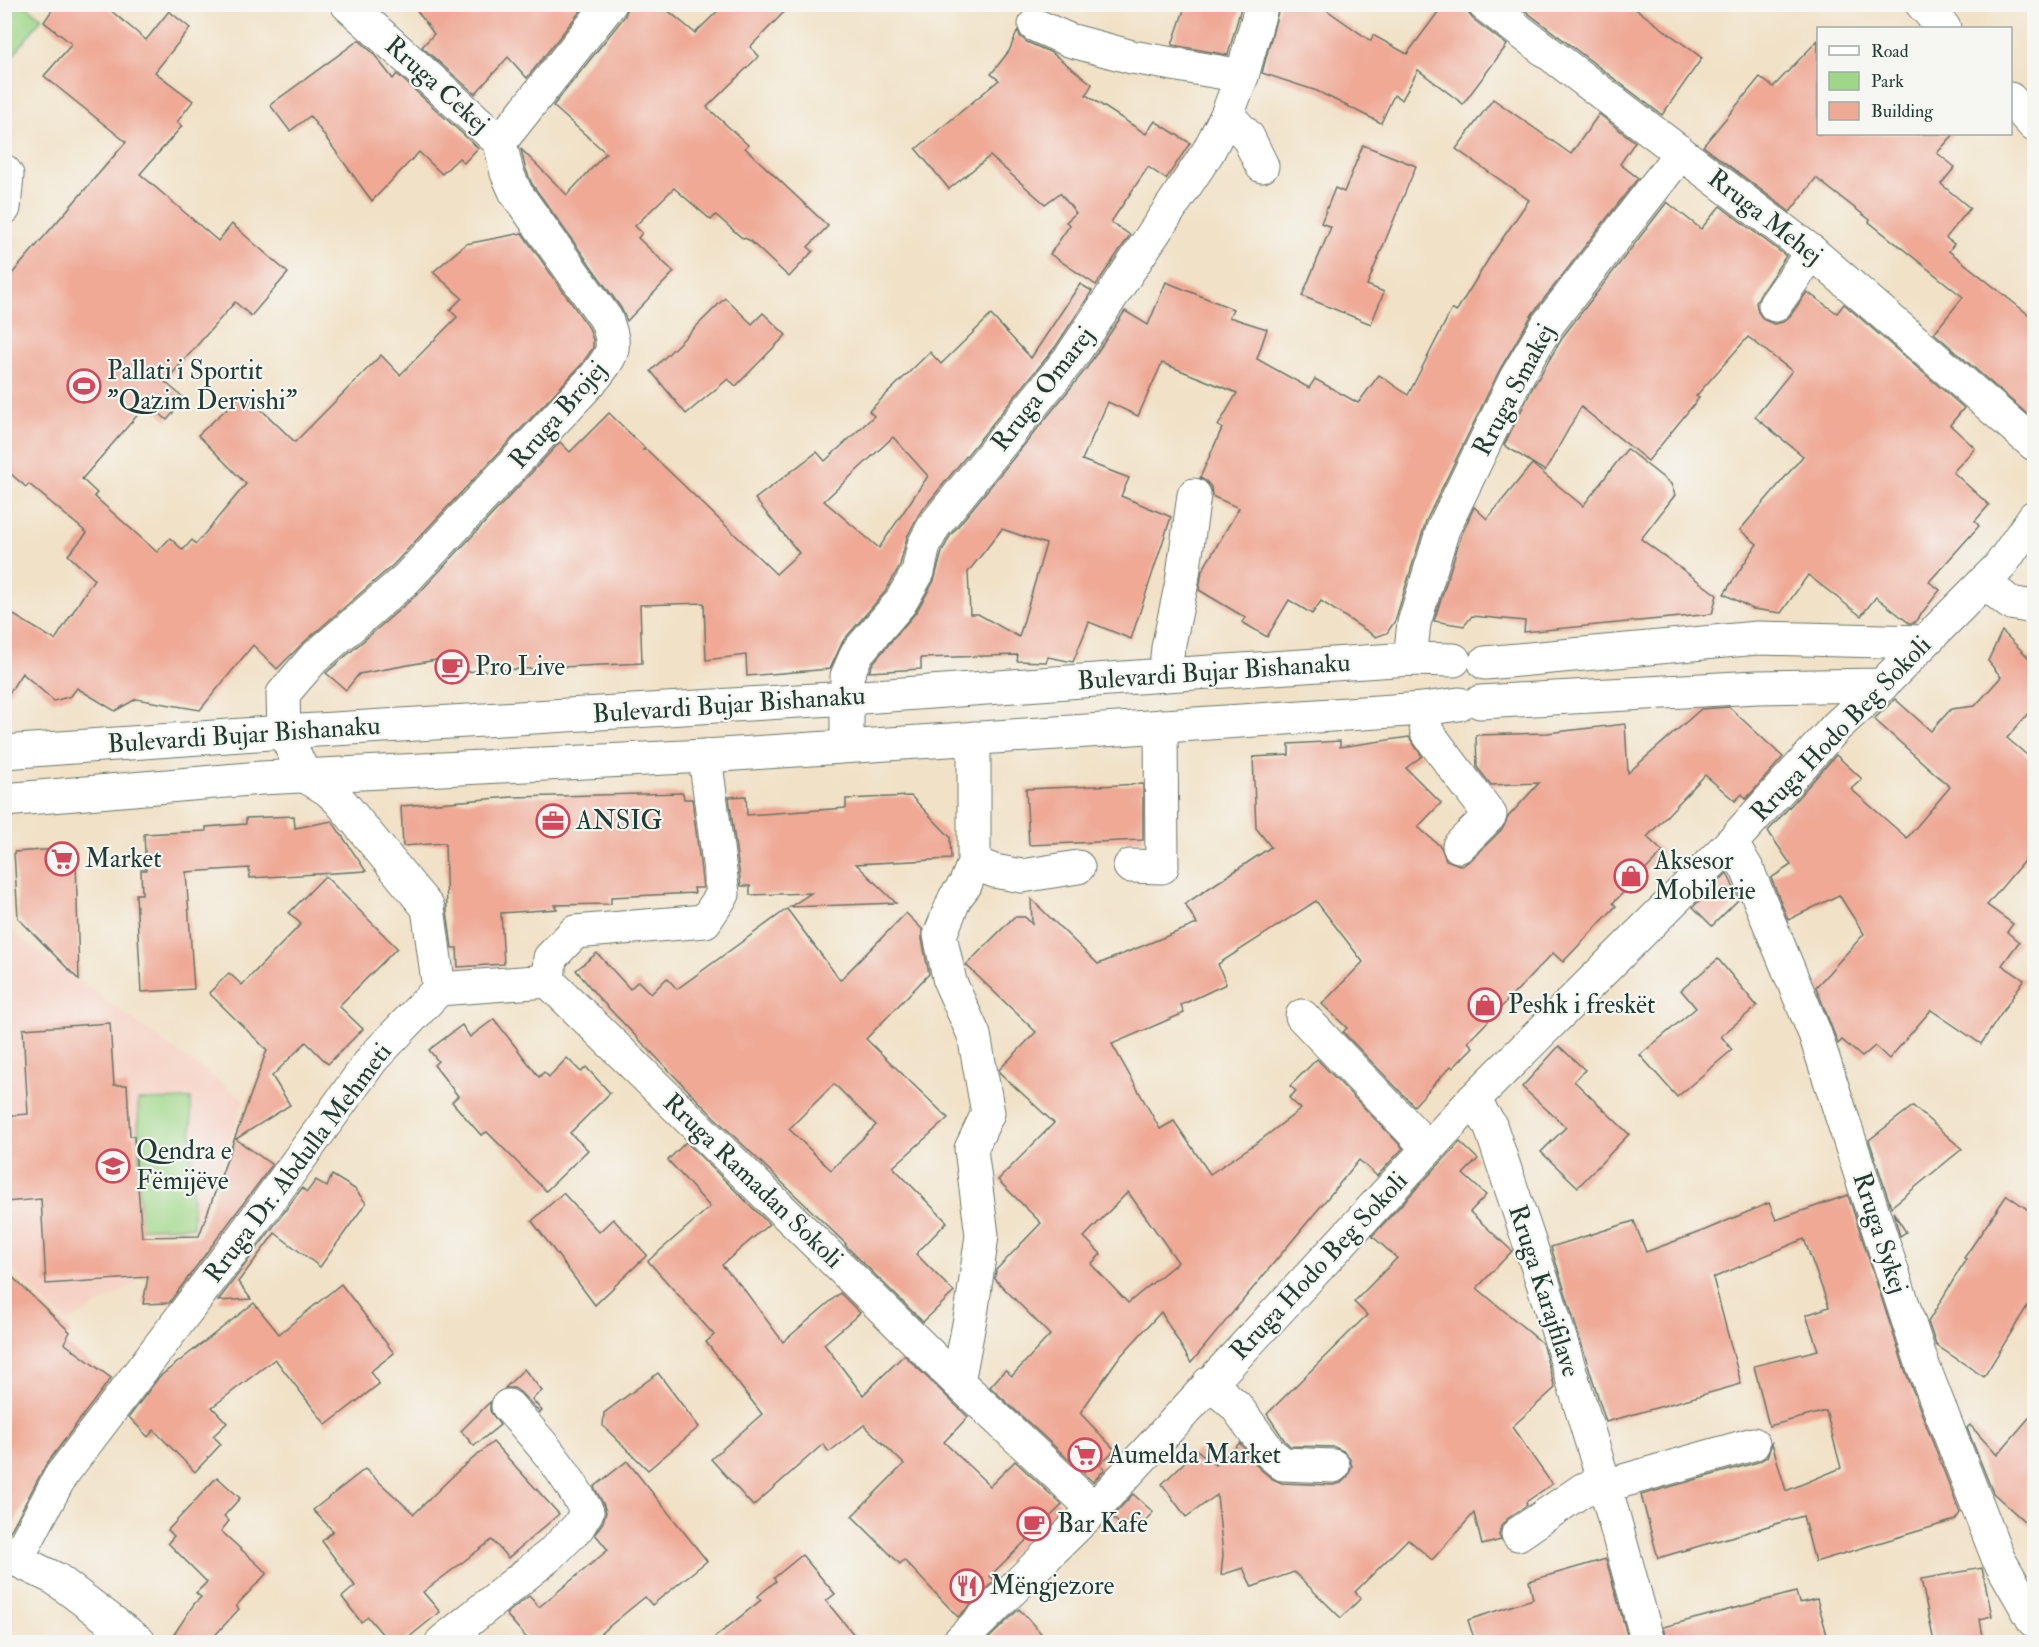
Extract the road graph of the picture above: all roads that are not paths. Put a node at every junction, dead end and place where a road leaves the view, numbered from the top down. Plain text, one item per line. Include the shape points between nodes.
1 (347, 4) edge
2 (610, 4) edge
3 (1262, 4) edge
4 (1484, 4) edge
5 (1922, 4) edge
6 (1035, 25) dead end
7 (1943, 27) edge
8 (1242, 76) junction
9 (2012, 101) edge
10 (1227, 114) junction
11 (2034, 124) edge
12 (500, 142) junction
13 (1679, 151) junction
14 (1262, 166) dead end
15 (4, 171) edge
16 (4, 208) edge
17 (1812, 252) junction
18 (1775, 305) dead end
19 (2034, 444) edge
20 (1194, 495) dead end
21 (2031, 532) edge
22 (1992, 574) junction
23 (2034, 607) edge
24 (1924, 642) junction
25 (1410, 659) junction
26 (1470, 661) junction
27 (1165, 675) junction
28 (1882, 685) junction
29 (848, 698) junction
30 (1470, 703) junction
31 (1423, 709) junction
32 (1161, 726) junction
33 (284, 732) junction
34 (974, 738) junction
35 (847, 746) junction
36 (4, 752) edge
37 (705, 756) junction
38 (305, 776) junction
39 (4, 800) edge
40 (1731, 843) junction
41 (1459, 846) dead end
42 (974, 863) junction
43 (1130, 866) dead end
44 (1078, 867) dead end
45 (548, 981) junction
46 (439, 989) junction
47 (1302, 1016) dead end
48 (1473, 1100) junction
49 (1428, 1148) junction
50 (958, 1382) junction
51 (1209, 1383) junction
52 (508, 1406) dead end
53 (1753, 1444) dead end
54 (1333, 1466) dead end
55 (1605, 1486) junction
56 (1094, 1509) junction
57 (1518, 1534) dead end
58 (11, 1557) edge
59 (2034, 1621) edge
60 (139, 1642) edge
61 (442, 1642) edge
62 (959, 1642) edge
63 (1648, 1642) edge

1 - 12 street, Rruga Cekej
2 - 12 street
3 - 8 street, Rruga Omarej
4 - 13 street, Rruga Mehej
5 - 7 street
6 - 8 street via 1069,40 1132,57
8 - 10 street, Rruga Omarej
9 - 11 street
10 - 14 street via 1248,137
10 - 29 street, Rruga Omarej via 1208,152 1071,357 934,526 924,545 918,572 900,603 857,653 847,676
12 - 33 street, Rruga Brojej via 516,193 606,319 613,338 609,360 406,579 292,682 283,694
13 - 17 street, Rruga Mehej
13 - 25 street, Rruga Smakej via 1548,324 1516,378 1443,529 1414,623
15 - 16 street
17 - 18 street
17 - 19 street, Rruga Mehej
20 - 27 street
21 - 22 street, Rruga Hodo Beg Sokoli
22 - 23 street via 2010,603
22 - 24 street, Rruga Hodo Beg Sokoli
24 - 26 street, Bulevardi Bujar Bishanaku via 1747,638
24 - 28 street, Rruga Hodo Beg Sokoli
25 - 26 street, Bulevardi Bujar Bishanaku
25 - 27 street, Bulevardi Bujar Bishanaku
26 - 30 street via 1491,673 1492,684 1488,694
26 - 30 street via 1447,668 1443,678 1449,698
27 - 29 street, Bulevardi Bujar Bishanaku
28 - 30 street, Bulevardi Bujar Bishanaku via 1757,687
28 - 40 street, Rruga Hodo Beg Sokoli via 1837,726
29 - 33 street, Bulevardi Bujar Bishanaku
29 - 35 street, Rruga Omarej
30 - 31 street, Bulevardi Bujar Bishanaku
31 - 32 street, Bulevardi Bujar Bishanaku
31 - 41 street via 1427,732 1490,815
32 - 34 street, Bulevardi Bujar Bishanaku
32 - 43 street, Bulevardi Bujar Bishanaku via 1162,867
33 - 36 street, Bulevardi Bujar Bishanaku
33 - 38 street
34 - 35 street, Bulevardi Bujar Bishanaku
34 - 42 street
35 - 37 street, Bulevardi Bujar Bishanaku
37 - 38 street, Bulevardi Bujar Bishanaku
37 - 45 street via 723,894 705,921 575,932 550,958
38 - 39 street, Bulevardi Bujar Bishanaku
38 - 46 street via 340,801 428,908
40 - 48 street, Rruga Hodo Beg Sokoli
40 - 59 street, Rruga Sykej via 1747,869 1815,1034 1922,1363 1998,1558
42 - 44 street via 1022,876
42 - 50 street via 940,935 950,982 974,1035 988,1113 971,1149 982,1235
45 - 46 street
45 - 50 street, Rruga Ramadan Sokoli
46 - 58 street, Rruga Dr. Abdulla Mehmeti via 373,1058 60,1477
47 - 49 street, Rruga Hodo Beg Sokoli
48 - 49 street, Rruga Hodo Beg Sokoli
48 - 55 street, Rruga Karajfilave via 1490,1125
49 - 51 street, Rruga Hodo Beg Sokoli
50 - 56 street, Rruga Ramadan Sokoli
51 - 54 street, Rruga Hodo Beg Sokoli via 1236,1406 1271,1454 1283,1464
51 - 56 street, Rruga Hodo Beg Sokoli
52 - 61 street via 546,1448 587,1512 551,1554
53 - 55 street
55 - 57 street via 1584,1489
55 - 63 street, Rruga Karajfilave
56 - 62 street, Rruga Hodo Beg Sokoli
58 - 60 street via 56,1579

